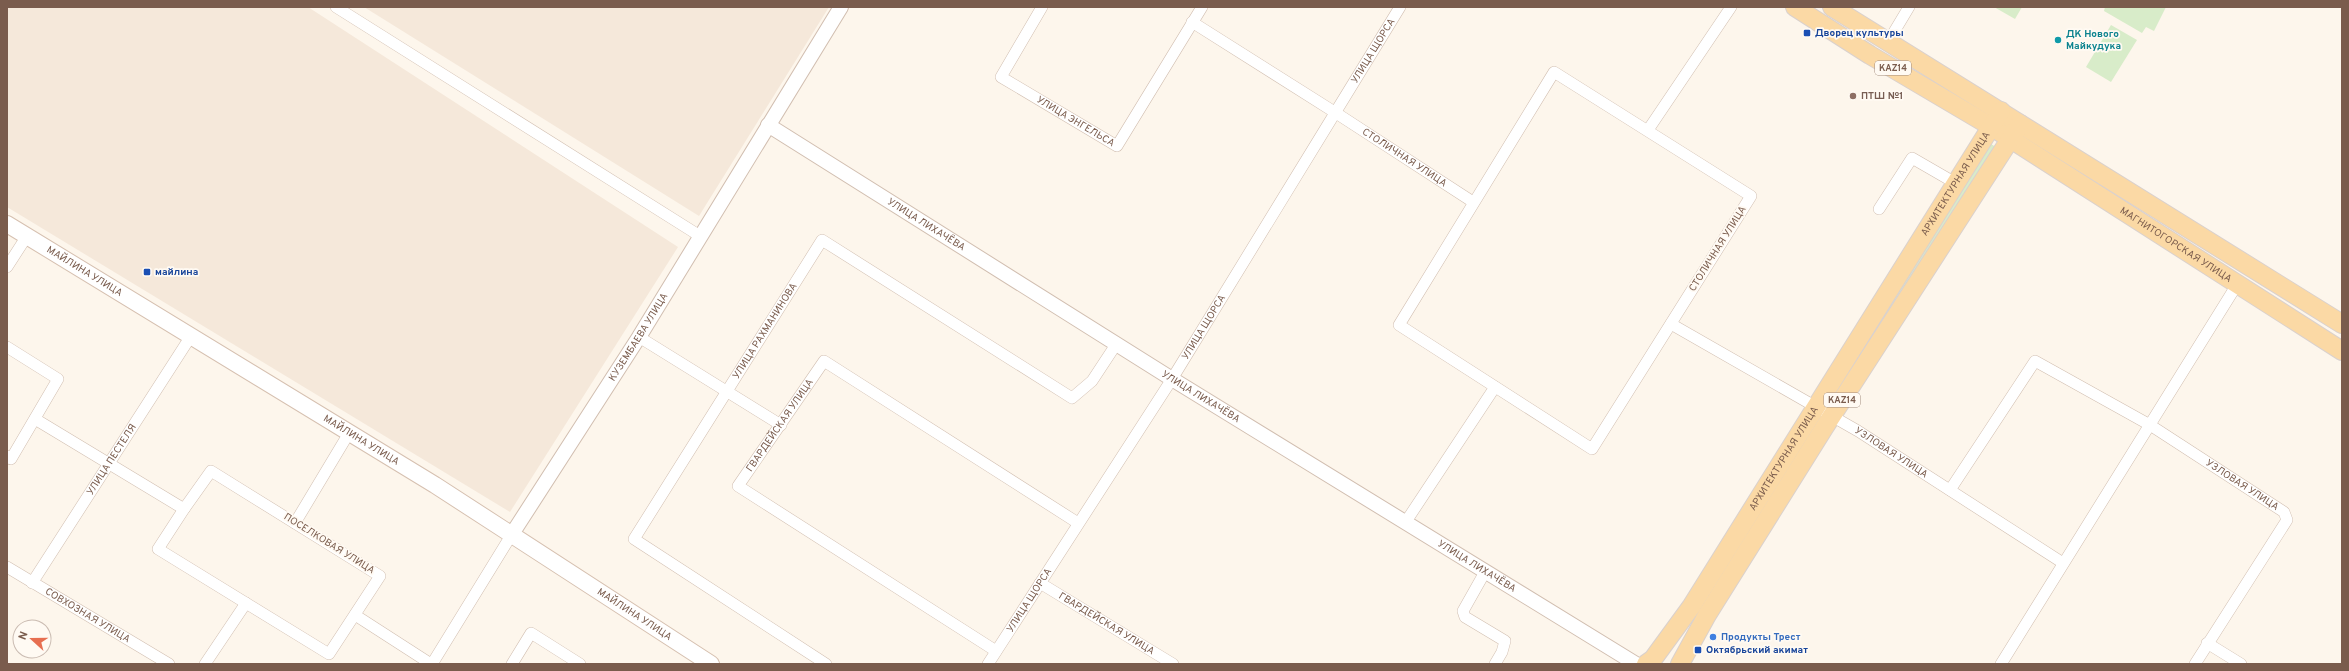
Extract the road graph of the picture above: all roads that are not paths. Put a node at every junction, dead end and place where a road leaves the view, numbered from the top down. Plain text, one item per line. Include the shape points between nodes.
1 (336, 7) edge
2 (841, 7) edge
3 (1042, 7) edge
4 (1202, 7) edge
5 (1400, 7) edge
6 (1731, 7) edge
7 (1795, 7) edge
8 (1832, 7) edge
9 (1909, 7) edge
10 (1192, 22) junction
11 (1888, 42) junction
12 (2001, 111) junction
13 (1336, 113) junction
14 (768, 125) junction
15 (1992, 127) junction
16 (1648, 130) junction
17 (2016, 131) junction
18 (1957, 184) junction
19 (1473, 202) junction
20 (1879, 209) dead end
21 (7, 224) edge
22 (27, 236) junction
23 (700, 236) junction
24 (7, 267) edge
25 (2238, 283) junction
26 (1671, 324) junction
27 (2342, 324) edge
28 (191, 336) junction
29 (639, 338) junction
30 (1117, 343) junction
31 (7, 347) edge
32 (2342, 351) edge
33 (1172, 379) junction
34 (1495, 387) junction
35 (726, 392) junction
36 (1824, 411) junction
37 (35, 419) junction
38 (781, 425) junction
39 (2150, 425) junction
40 (349, 433) junction
41 (7, 456) edge
42 (109, 464) junction
43 (1950, 490) junction
44 (184, 509) junction
45 (1078, 523) junction
46 (1405, 523) junction
47 (296, 524) junction
48 (512, 534) junction
49 (2063, 563) junction
50 (7, 567) edge
51 (1485, 572) junction
52 (32, 583) junction
53 (1040, 583) junction
54 (246, 604) junction
55 (355, 615) junction
56 (2207, 643) junction
57 (996, 651) junction
58 (169, 664) edge
59 (205, 664) edge
60 (431, 664) edge
61 (512, 664) edge
62 (580, 664) edge
63 (711, 664) edge
64 (826, 664) edge
65 (988, 664) edge
66 (1173, 664) edge
67 (1495, 664) edge
68 (1636, 664) edge
69 (1646, 664) edge
70 (1680, 664) edge
71 (2001, 664) edge
72 (2195, 664) edge
73 (2241, 664) edge

1 - 23 street
2 - 14 street, КУЗЕМБАЕВА УЛИЦА
3 - 10 street, УЛИЦА ЭНГЕЛЬСА via 1001,77 1116,146
4 - 10 street, УЛИЦА ЭНГЕЛЬСА
5 - 13 street, УЛИЦА ЩОРСА
6 - 16 street
7 - 15 main road, МАГНИТОГОРСКАЯ УЛИЦА / KAZ14
8 - 11 main road, МАГНИТОГОРСКАЯ УЛИЦА / KAZ14
9 - 11 street
10 - 13 street
11 - 12 main road, МАГНИТОГОРСКАЯ УЛИЦА / KAZ14
12 - 15 main road
12 - 17 main road, МАГНИТОГОРСКАЯ УЛИЦА / KAZ14
13 - 19 street, СТОЛИЧНАЯ УЛИЦА
13 - 33 street, УЛИЦА ЩОРСА
14 - 23 street, КУЗЕМБАЕВА УЛИЦА
14 - 30 street, УЛИЦА ЛИХАЧЁВА
15 - 17 main road, МАГНИТОГОРСКАЯ УЛИЦА / KAZ14
15 - 18 main road, АРХИТЕКТУРНАЯ УЛИЦА / KAZ14
16 - 19 street, СТОЛИЧНАЯ УЛИЦА via 1554,72
16 - 26 street, СТОЛИЧНАЯ УЛИЦА via 1751,196
17 - 25 main road, МАГНИТОГОРСКАЯ УЛИЦА via 2060,172
17 - 27 main road, МАГНИТОГОРСКАЯ УЛИЦА
17 - 36 main road, АРХИТЕКТУРНАЯ УЛИЦА / KAZ14
18 - 20 street via 1912,158
18 - 36 main road, АРХИТЕКТУРНАЯ УЛИЦА / KAZ14
19 - 34 street, СТОЛИЧНАЯ УЛИЦА via 1399,325
21 - 22 main road, МАЙЛИНА УЛИЦА
22 - 24 street
22 - 28 main road, МАЙЛИНА УЛИЦА
23 - 29 street, КУЗЕМБАЕВА УЛИЦА
25 - 32 main road, МАГНИТОГОРСКАЯ УЛИЦА
25 - 39 street
26 - 34 street, СТОЛИЧНАЯ УЛИЦА via 1592,449
26 - 36 street
28 - 40 main road, МАЙЛИНА УЛИЦА
28 - 42 street, УЛИЦА ПЕСТЕЛЯ
29 - 35 street
29 - 48 street, КУЗЕМБАЕВА УЛИЦА
30 - 33 street, УЛИЦА ЛИХАЧЁВА
30 - 35 street, УЛИЦА РАХМАНИНОВА via 1092,381 1072,398 822,240
31 - 37 street via 58,379
33 - 45 street, УЛИЦА ЩОРСА
33 - 46 street, УЛИЦА ЛИХАЧЁВА
34 - 46 street
35 - 38 street
35 - 64 street, УЛИЦА РАХМАНИНОВА via 634,539
36 - 43 street, УЗЛОВАЯ УЛИЦА
36 - 69 main road, АРХИТЕКТУРНАЯ УЛИЦА / KAZ14 via 1691,607 1653,659
36 - 70 main road, АРХИТЕКТУРНАЯ УЛИЦА / KAZ14
37 - 41 street via 11,458
37 - 42 street
38 - 45 street, ГВАРДЕЙСКАЯ УЛИЦА via 824,361
38 - 57 street, ГВАРДЕЙСКАЯ УЛИЦА via 738,486
39 - 43 street, УЗЛОВАЯ УЛИЦА via 2035,361
39 - 49 street
39 - 56 street, УЗЛОВАЯ УЛИЦА via 2287,516 2287,520
40 - 47 street
40 - 48 main road, МАЙЛИНА УЛИЦА
42 - 44 street
42 - 52 street, УЛИЦА ПЕСТЕЛЯ
43 - 49 street, УЗЛОВАЯ УЛИЦА
44 - 47 street, ПОСЕЛКОВАЯ УЛИЦА via 211,471
44 - 54 street, ПОСЕЛКОВАЯ УЛИЦА via 158,549
45 - 53 street, УЛИЦА ЩОРСА
46 - 51 street, УЛИЦА ЛИХАЧЁВА
47 - 55 street, ПОСЕЛКОВАЯ УЛИЦА via 380,576
48 - 60 street, КУЗЕМБАЕВА УЛИЦА
48 - 63 main road, МАЙЛИНА УЛИЦА
49 - 71 street
50 - 52 street, СОВХОЗНАЯ УЛИЦА
51 - 67 street via 1463,611 1464,617 1504,641 1502,652
51 - 68 street, УЛИЦА ЛИХАЧЁВА
52 - 58 street, СОВХОЗНАЯ УЛИЦА
53 - 57 street, УЛИЦА ЩОРСА
53 - 66 street, ГВАРДЕЙСКАЯ УЛИЦА
54 - 55 street, ПОСЕЛКОВАЯ УЛИЦА via 329,654
54 - 59 street
55 - 60 street
56 - 72 street, УЗЛОВАЯ УЛИЦА
56 - 73 street
57 - 65 street, УЛИЦА ЩОРСА
61 - 62 street via 531,633

